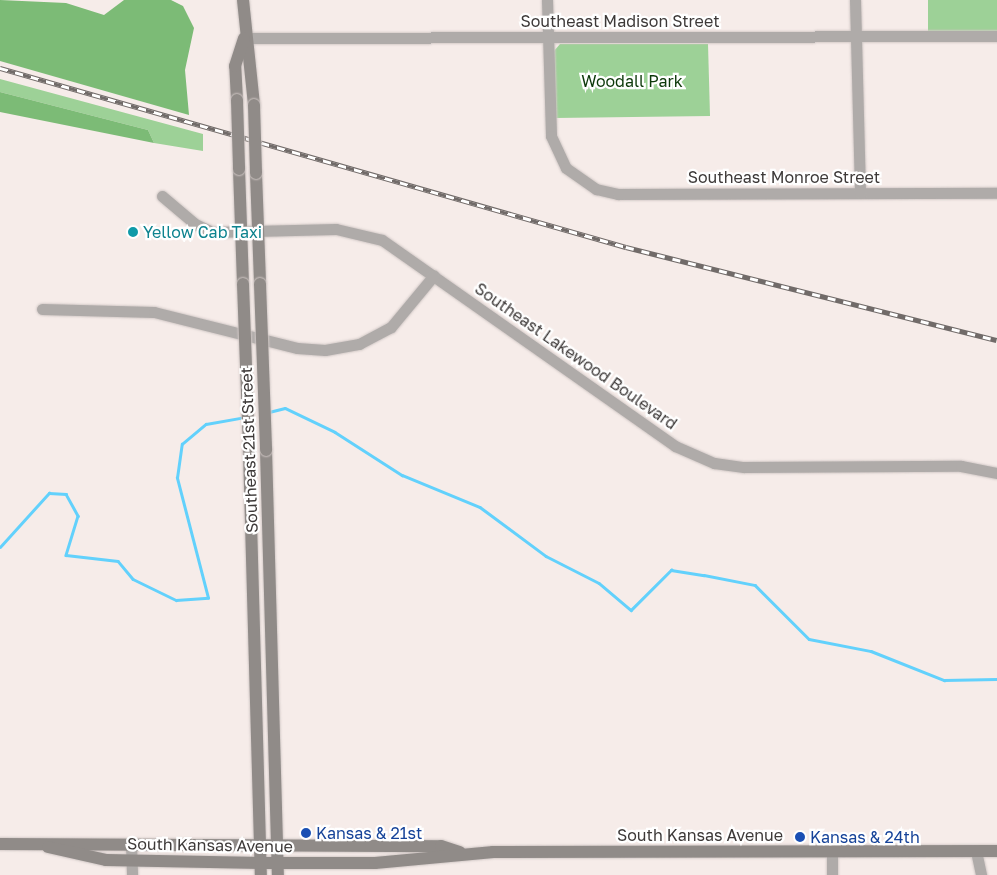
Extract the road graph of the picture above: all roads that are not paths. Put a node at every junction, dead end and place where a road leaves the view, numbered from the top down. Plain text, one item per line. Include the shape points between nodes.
1 (242, 0) edge
2 (547, 0) edge
3 (855, 0) edge
4 (997, 36) edge
5 (548, 37) junction
6 (856, 37) junction
7 (244, 38) junction
8 (860, 193) junction
9 (997, 193) edge
10 (162, 196) dead end
11 (258, 232) junction
12 (242, 234) junction
13 (434, 275) junction
14 (42, 309) dead end
15 (997, 473) edge
16 (0, 844) edge
17 (131, 844) junction
18 (260, 846) junction
19 (277, 846) junction
20 (48, 847) junction
21 (832, 851) junction
22 (976, 851) junction
23 (997, 851) edge
24 (462, 853) junction
25 (131, 861) junction
26 (261, 869) edge
27 (278, 869) edge
28 (132, 875) edge
29 (832, 875) edge
30 (981, 875) edge

1 - 7 main road, Southeast 21st Street
2 - 5 street
3 - 6 street
4 - 6 street, Southeast Madison Street
5 - 6 street, Southeast Madison Street
5 - 7 street, Southeast Madison Street
5 - 8 street, Southeast Monroe Street via 551,136 558,157 574,177 596,189 618,194
6 - 8 street
7 - 11 main road, Southeast 21st Street, bridge via 253,66
7 - 12 main road, Southeast 21st Street, bridge via 235,66
8 - 9 street, Southeast Monroe Street
10 - 12 street, Southeast Lakewood Boulevard via 201,228
11 - 12 street, Southeast Lakewood Boulevard
11 - 13 street, Southeast Lakewood Boulevard via 354,231 382,240
11 - 19 main road, Southeast 21st Street, bridge
12 - 18 main road, Southeast 21st Street, bridge
13 - 14 street via 412,307 391,327 359,344 325,350 297,348 154,312
13 - 15 street, Southeast Lakewood Boulevard via 699,458 744,467 961,466
16 - 20 main road, South Kansas Avenue
17 - 18 main road, South Kansas Avenue
17 - 20 main road, South Kansas Avenue
17 - 25 street
18 - 19 main road, South Kansas Avenue
18 - 26 main road, Southeast 21st Street
19 - 24 main road, South Kansas Avenue via 440,846
19 - 27 main road, Southeast 21st Street
20 - 25 main road, South Kansas Avenue via 74,856
21 - 22 main road, South Kansas Avenue
21 - 24 main road, South Kansas Avenue
21 - 29 street
22 - 23 main road, South Kansas Avenue
22 - 30 street
24 - 27 main road, South Kansas Avenue via 418,861
25 - 26 main road, South Kansas Avenue
25 - 28 street
26 - 27 main road, South Kansas Avenue

